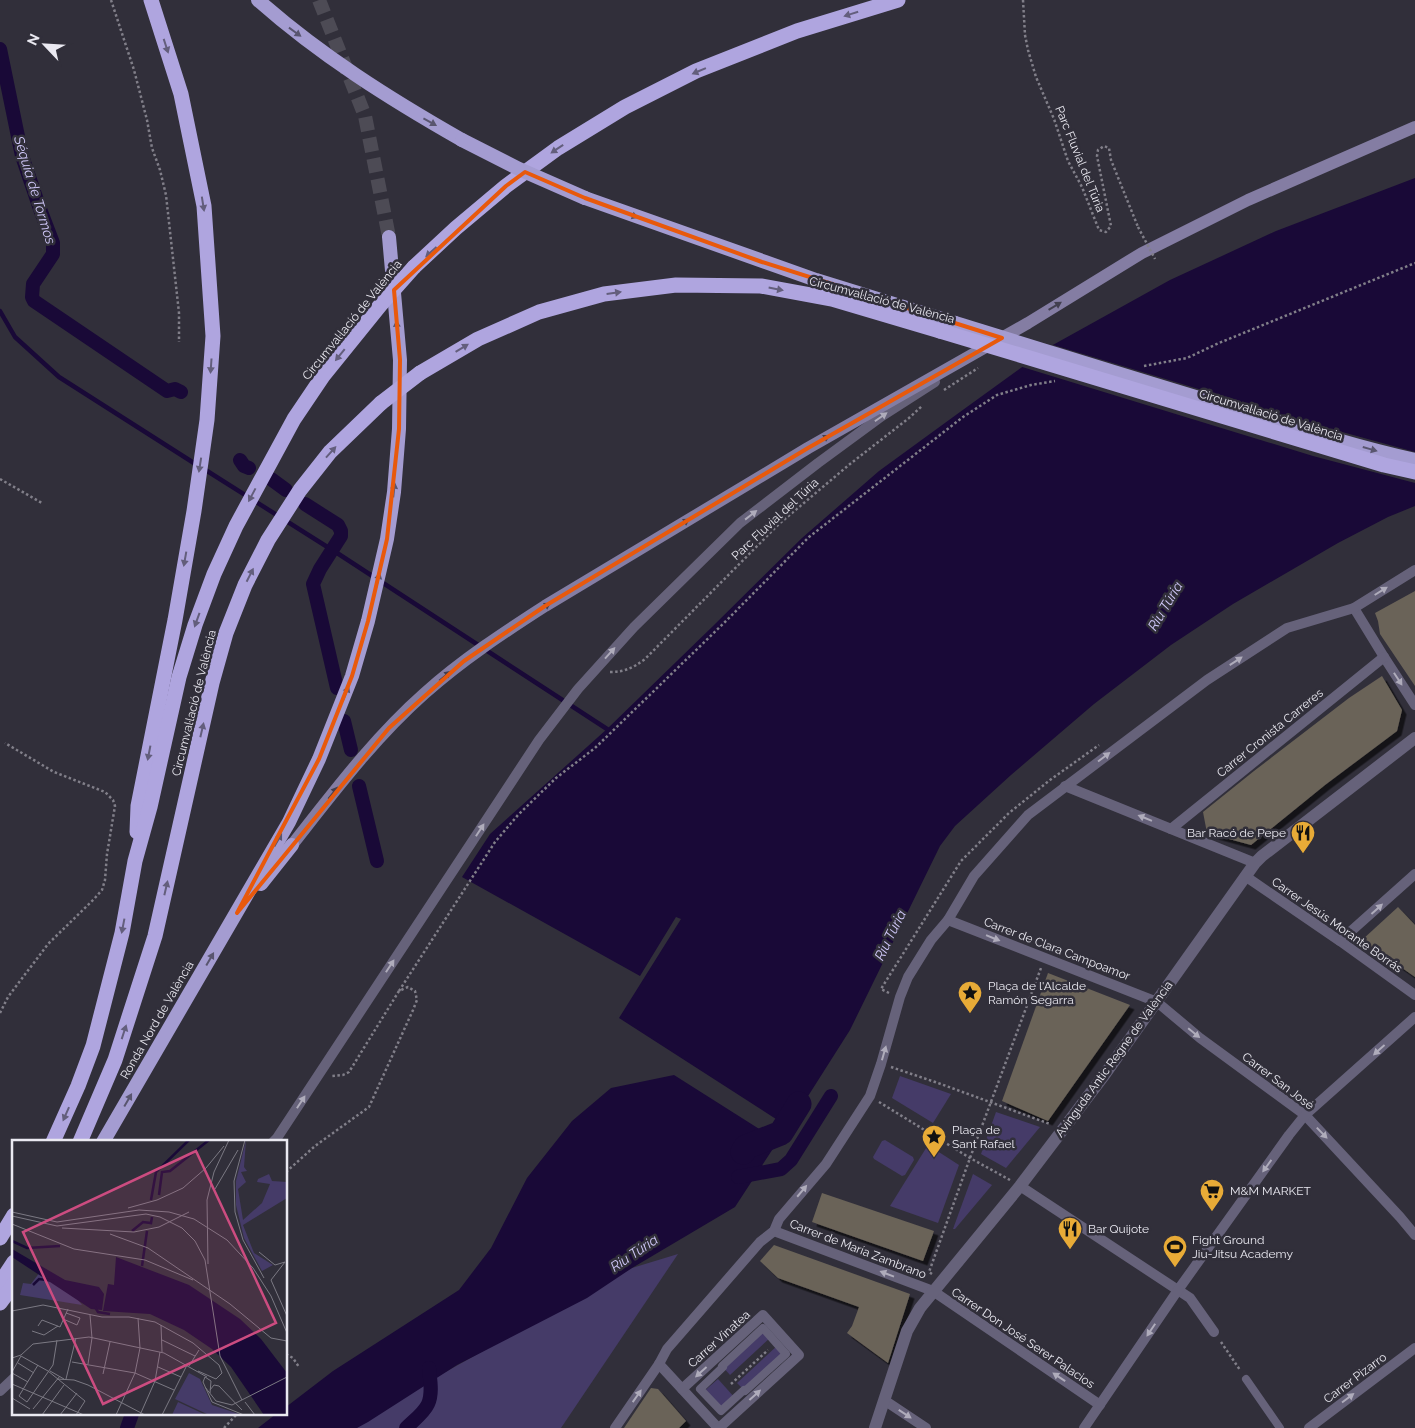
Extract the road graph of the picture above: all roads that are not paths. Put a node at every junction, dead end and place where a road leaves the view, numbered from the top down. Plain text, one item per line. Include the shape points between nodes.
1 (151, 0) edge
2 (258, 0) edge
3 (898, 0) edge
4 (1415, 128) edge
5 (389, 238) tunnel mouth
6 (1028, 323) junction
7 (1415, 460) edge
8 (1415, 472) edge
9 (1415, 570) edge
10 (1354, 608) junction
11 (1384, 657) junction
12 (1415, 705) edge
13 (1415, 738) edge
14 (1065, 786) junction
15 (1171, 829) junction
16 (292, 846) joint
17 (135, 861) junction
18 (1255, 863) junction
19 (1415, 874) edge
20 (1245, 876) junction
21 (236, 913) junction
22 (948, 920) junction
23 (1340, 941) junction
24 (1415, 995) edge
25 (1157, 1002) junction
26 (1415, 1017) edge
27 (1305, 1115) junction
28 (54, 1140) edge
29 (81, 1140) edge
30 (104, 1140) edge
31 (275, 1140) edge
32 (1020, 1186) junction
33 (12, 1218) edge
34 (774, 1231) junction
35 (1415, 1235) edge
36 (0, 1238) edge
37 (12, 1265) edge
38 (0, 1283) edge
39 (12, 1287) edge
40 (937, 1287) junction
41 (1178, 1290) junction
42 (0, 1303) edge
43 (1214, 1332) road end
44 (776, 1343) joint
45 (1415, 1348) edge
46 (659, 1364) junction
47 (1246, 1379) road end
48 (12, 1380) edge
49 (682, 1389) junction
50 (0, 1391) edge
51 (884, 1400) junction
52 (1100, 1405) junction
53 (615, 1428) edge
54 (718, 1428) edge
55 (875, 1428) edge
56 (926, 1428) edge
57 (1084, 1428) edge
58 (1280, 1428) edge
59 (1309, 1428) edge

1 -> 17 highway via 181,94 204,206 213,336 207,420 194,511 138,806
2 -> 7 highway, bridge via 289,27 410,111 519,169 585,198 816,280 1106,370
3 -> 17 highway, Circumval·lació de València, bridge via 797,31 696,71 625,107 558,148 506,186 414,267 323,376 294,418 236,526 214,574 179,677
6 -> 4 main road via 1151,249 1248,200
21 -> 5 highway via 289,822 319,759 352,676 388,538 400,429 400,360
16 -> 6 main road via 342,781 389,728 424,694 503,633 808,448
31 -> 6 street via 539,740 634,627 740,523 882,416
29 -> 8 highway, Circumval·lació de València, bridge via 115,1060 155,936 212,683 226,633 245,585 268,540 300,490 330,452 381,403 420,373 478,339 539,312 604,294 676,285 761,286 832,300
10 -> 9 street
10 - 11 street
14 -> 10 street via 1207,680 1287,628
11 -> 12 street
11 - 15 street, Carrer Cronista Carreres
13 - 18 street, Avinguda Antic Regne de València
15 -> 14 street
14 - 22 street via 1028,815 974,876
15 - 18 street
16 - 21 highway
17 -> 28 highway, Circumval·lació de València via 122,933 93,1046
18 - 20 street, Avinguda Antic Regne de València
23 -> 19 street
20 - 23 street, Carrer Jesús Morante Borrás
20 - 25 street, Avinguda Antic Regne de València
30 -> 21 highway, Ronda Nord de València
22 -> 25 street, Carrer de Clara Campoamor
34 -> 22 street via 779,1219 826,1164 870,1096 908,977
23 - 24 street, Carrer Jesús Morante Borrás
25 -> 27 street, Carrer San José via 1200,1038
25 - 32 street, Avinguda Antic Regne de València
26 -> 27 street
27 -> 35 street, Carrer San José
27 -> 41 street
32 - 40 street, Avinguda Antic Regne de València
32 - 41 street
33 - 36 highway
40 -> 34 street, Carrer de María Zambrano
34 - 46 street via 760,1242 666,1349
37 - 38 highway
39 - 42 highway
40 - 51 street, Avinguda Antic Regne de València via 907,1331
52 -> 40 street, Carrer Don José Serer Palacios
41 - 43 street via 1190,1298
41 -> 52 street
44 - 44 street via 763,1328 700,1389 721,1411 786,1354
59 -> 45 street, Carrer Pizarro
46 - 49 street, Carrer Vinatea
53 -> 46 street
47 - 58 street
48 - 50 street
49 - 54 street, Carrer Vinatea
54 -> 49 street, Carrer Vinatea via 799,1355 763,1315
51 - 55 street, Avinguda Antic Regne de València
51 -> 56 street
52 - 57 street

